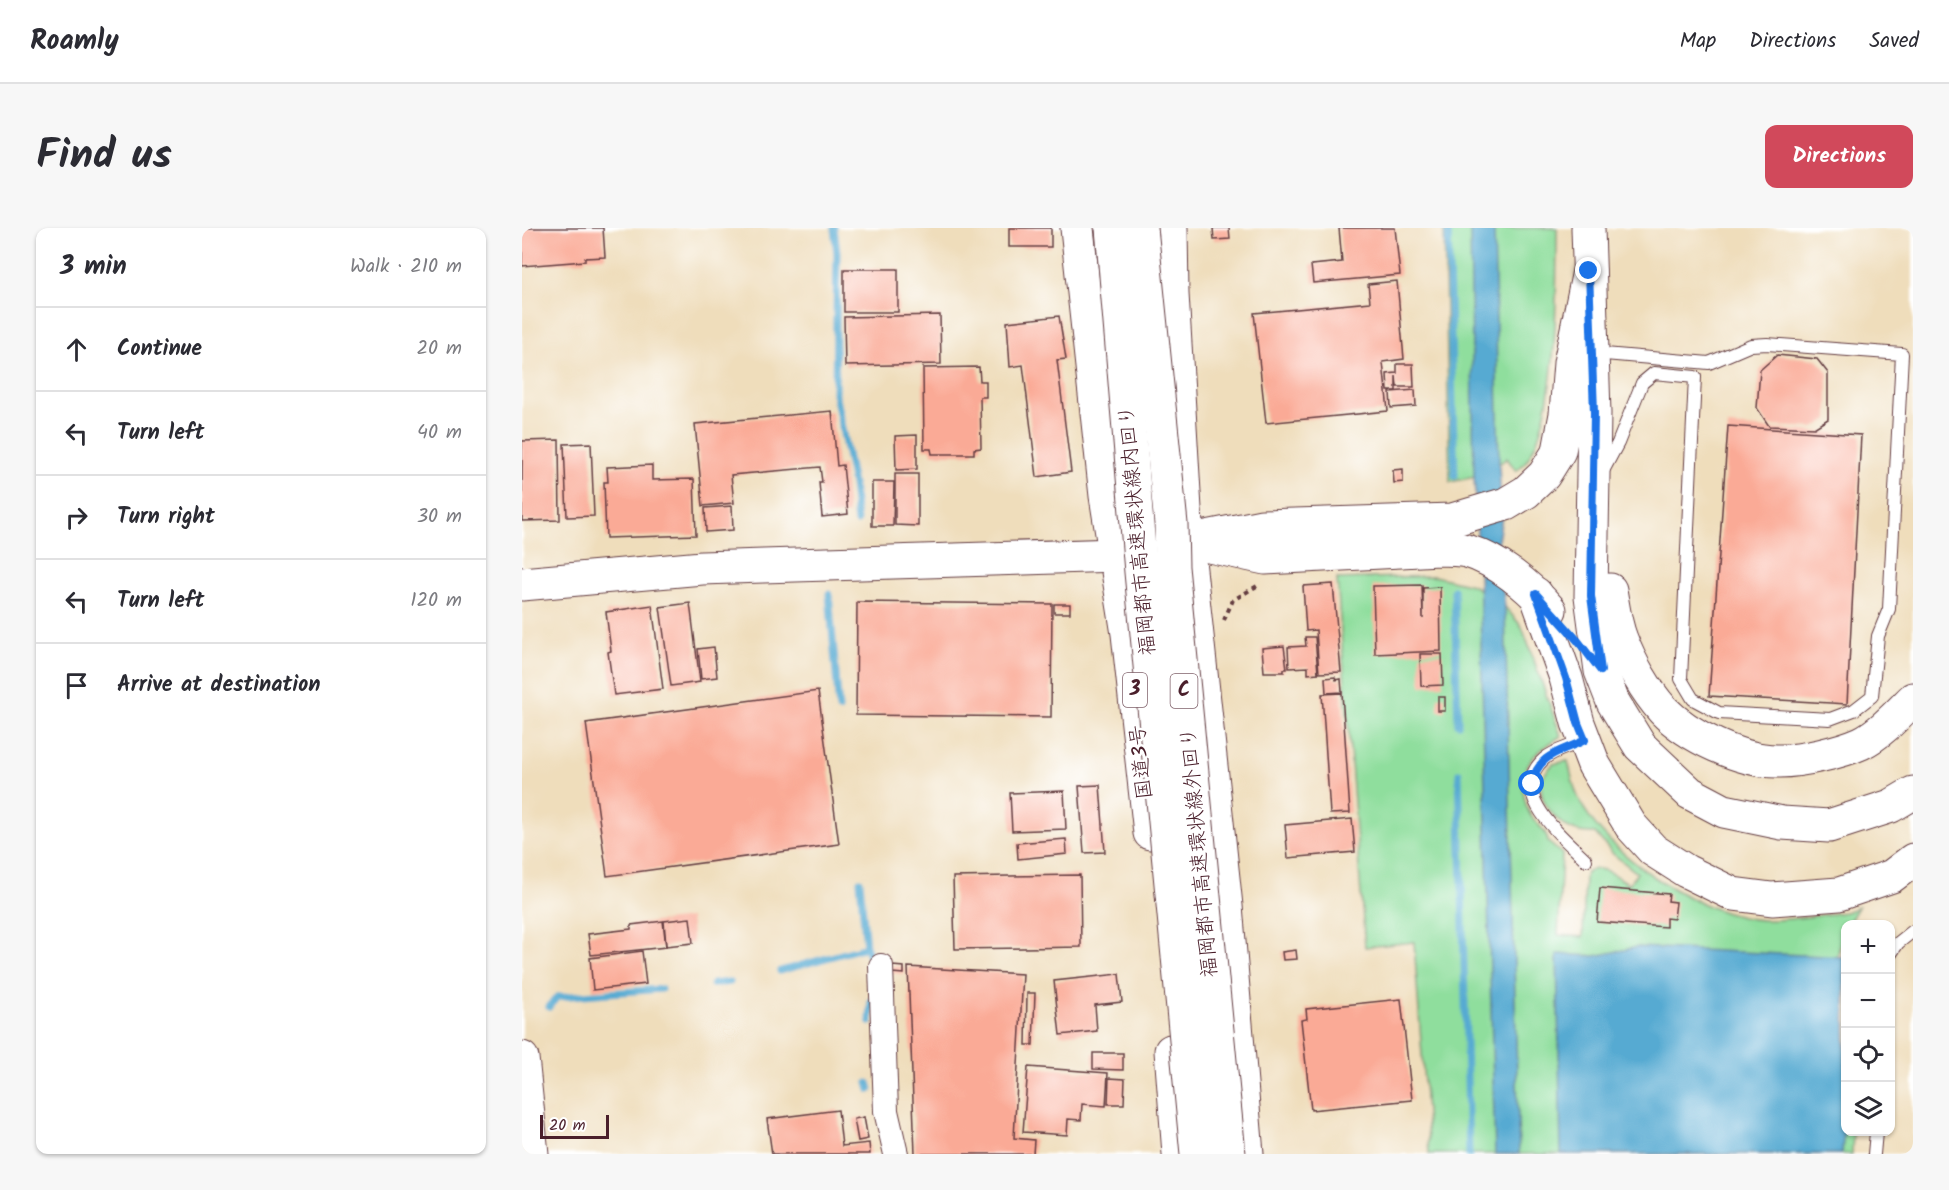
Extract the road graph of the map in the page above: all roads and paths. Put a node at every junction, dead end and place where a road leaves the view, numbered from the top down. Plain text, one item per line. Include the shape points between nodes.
1 (1077, 228) edge
2 (1141, 228) edge
3 (1154, 228) edge
4 (1172, 228) edge
5 (1588, 228) edge
6 (1112, 237) edge
7 (1589, 271) junction
8 (1592, 353) junction
9 (1592, 490) junction
10 (1591, 525) junction
11 (1179, 533) junction
12 (1116, 555) junction
13 (522, 584) edge
14 (1259, 585) dead end
15 (1536, 594) junction
16 (1221, 628) dead end
17 (1601, 671) junction
18 (1913, 699) edge
19 (1585, 740) junction
20 (1913, 793) edge
21 (1586, 860) dead end
22 (1913, 860) edge
23 (1913, 931) edge
24 (1895, 948) edge
25 (881, 966) dead end
26 (522, 1058) edge
27 (1876, 1136) edge
28 (532, 1154) edge
29 (896, 1154) edge
30 (1179, 1154) edge
31 (1197, 1154) edge
32 (1229, 1154) edge
33 (1247, 1154) edge
34 (1874, 1154) edge

1 - 12 main road, 国道3号 / 3
2 - 11 main road, 福岡都市高速環状線外回り / C, bridge
3 - 11 main road, bridge via 1171,382
4 - 11 main road
5 - 7 main road
6 - 31 main road, 福岡都市高速環状線内回り / C, bridge
7 - 8 main road
7 - 11 main road via 1570,363 1559,451 1544,475 1526,492 1506,504 1452,520 1262,526
8 - 9 main road
8 - 9 lane via 1709,363 1751,345 1767,344 1902,354 1889,609 1878,636 1872,696 1854,710 1830,719 1719,713 1694,699 1681,679 1695,377 1654,373 1642,383 1618,443
9 - 10 main road
10 - 17 main road via 1591,596
10 - 18 main road via 1621,639 1663,710 1696,736 1734,753 1776,762 1817,756 1862,743
11 - 12 main road
11 - 15 main road via 1265,558 1467,551 1506,570
11 - 32 main road, 福岡都市高速環状線外回り / C, bridge via 1172,567
11 - 33 main road via 1226,906
12 - 13 main road via 702,568
12 - 30 main road, 国道3号 / 3 via 1162,946
14 - 16 path via 1233,600
15 - 17 main road
15 - 19 main road
17 - 20 main road via 1613,702 1640,746 1690,793 1724,811 1782,824 1829,826 1891,806
19 - 21 lane via 1545,758 1535,771 1532,784 1539,811
19 - 22 main road via 1594,765 1624,816 1653,850 1733,894 1772,899 1839,894 1892,876
23 - 24 lane
25 - 29 street via 886,1111
26 - 28 main road
27 - 34 lane

